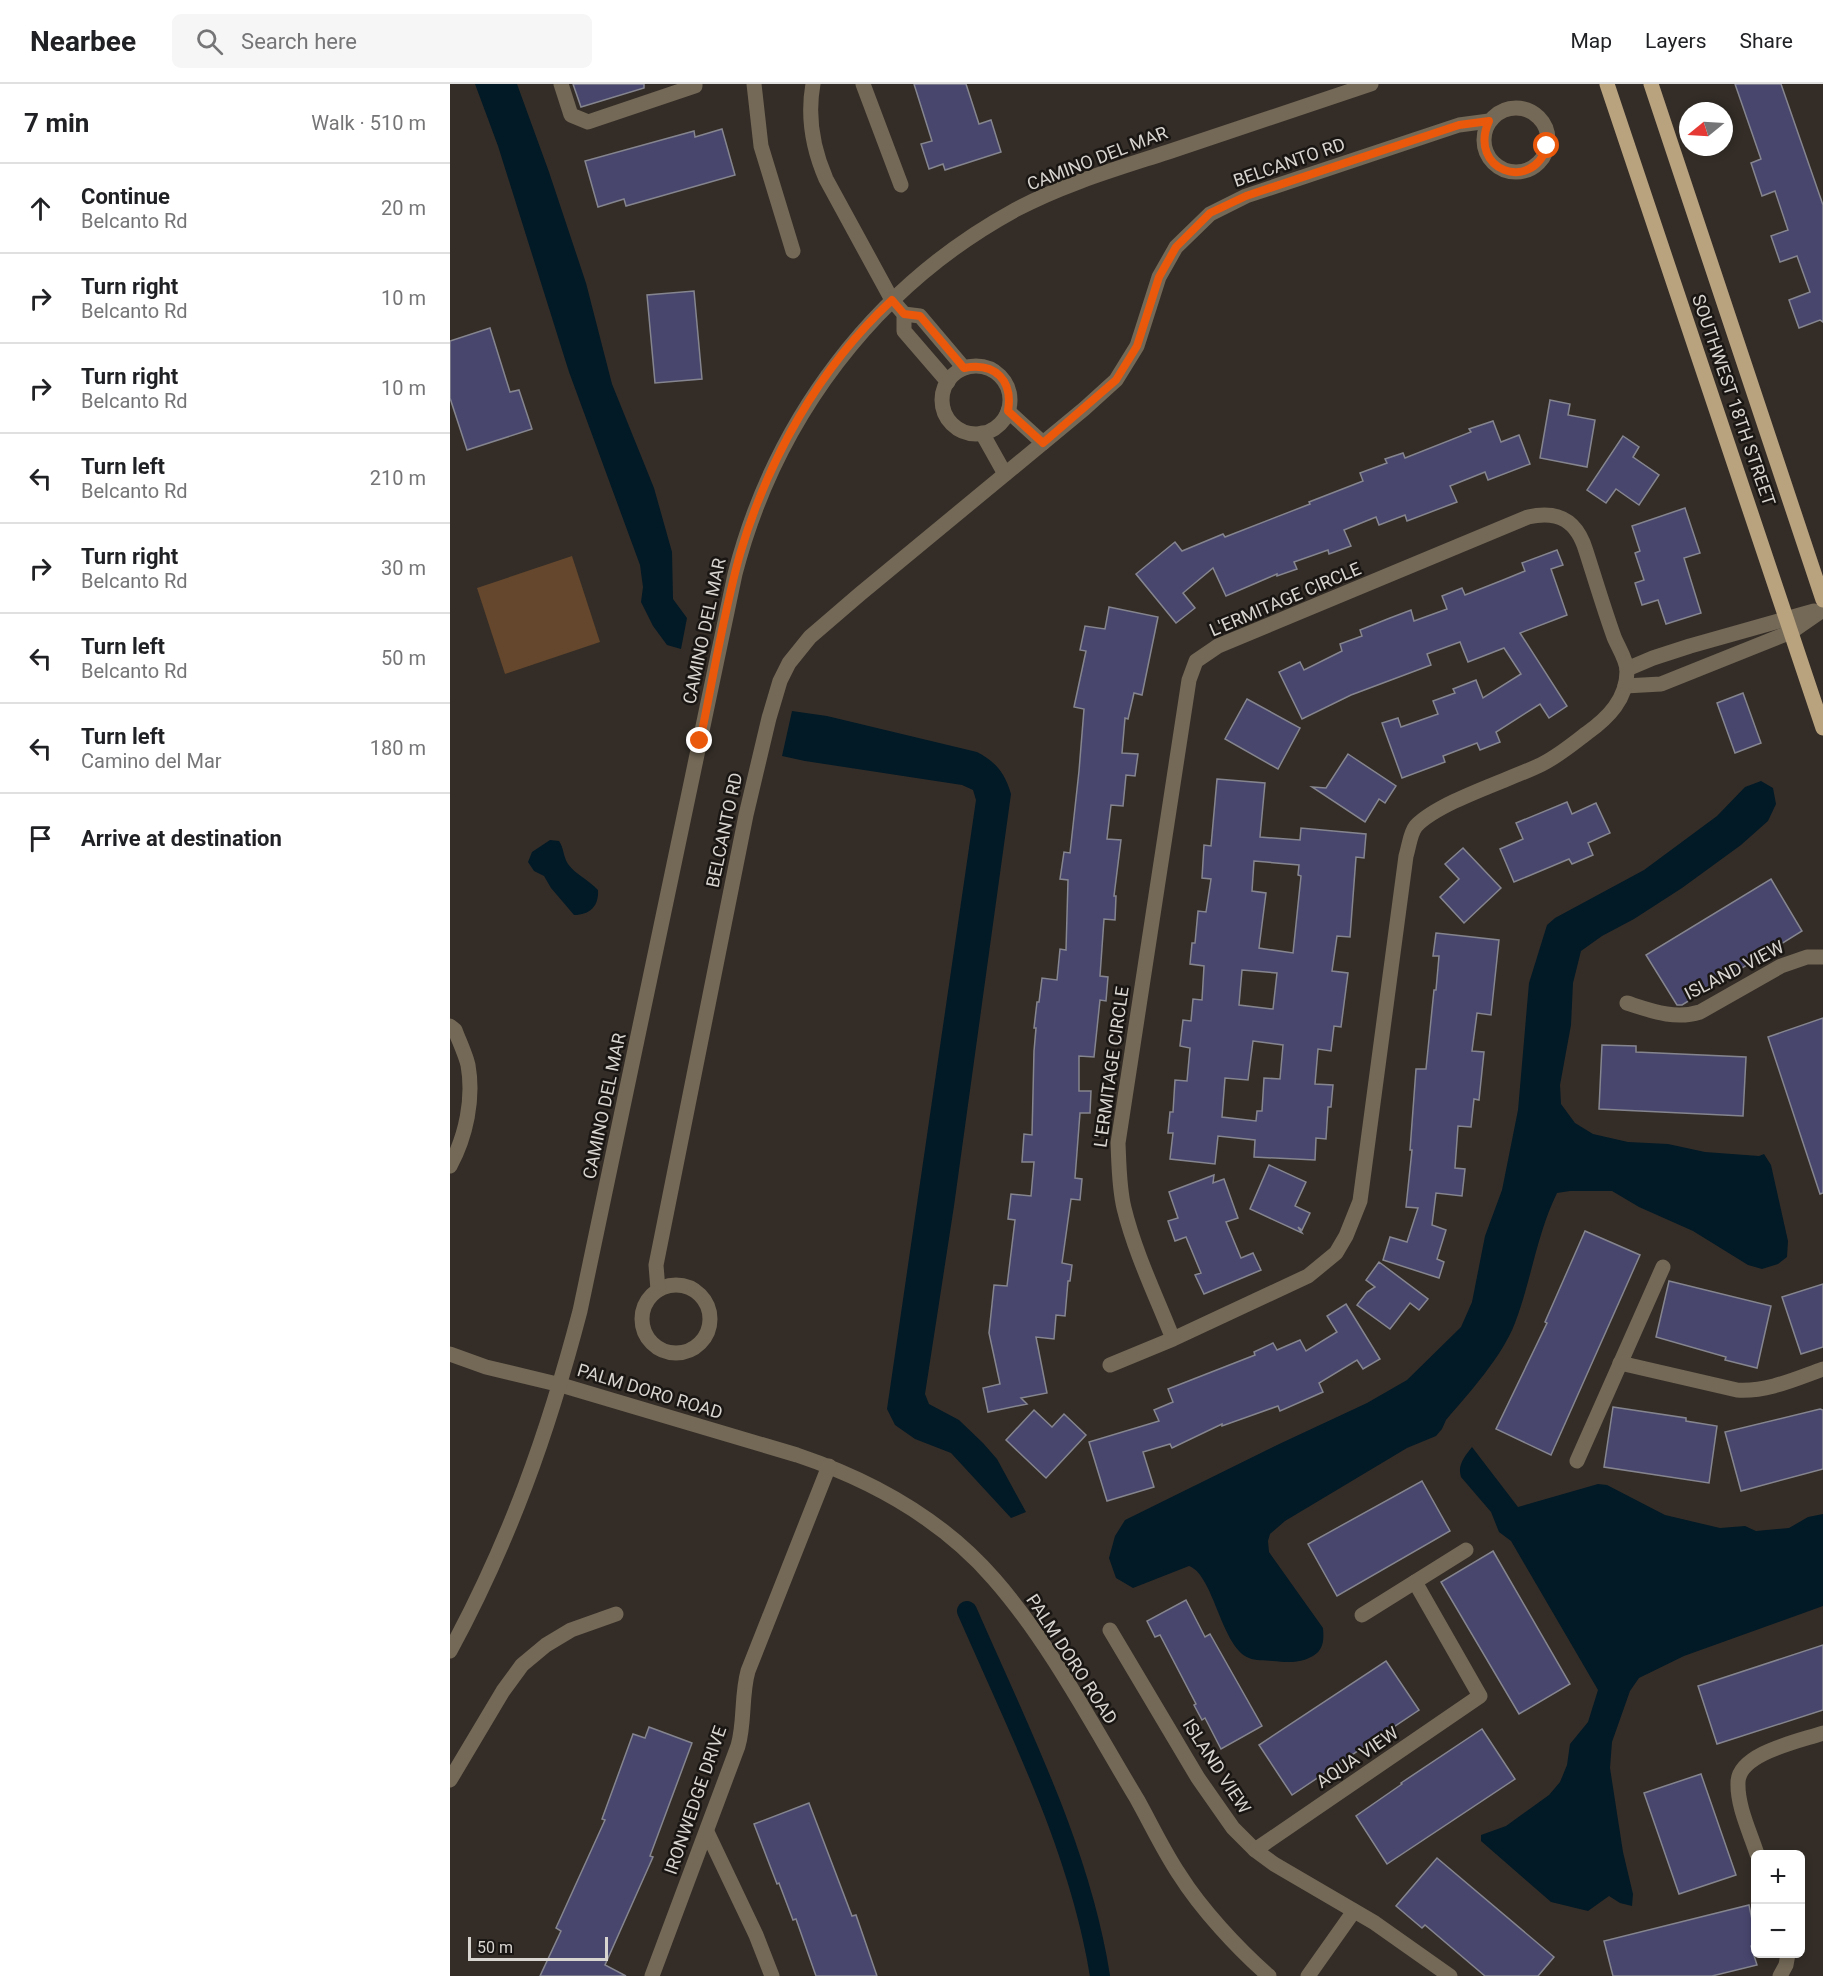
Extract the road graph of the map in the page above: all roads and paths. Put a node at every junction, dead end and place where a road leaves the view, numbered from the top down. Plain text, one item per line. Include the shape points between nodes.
1 (561, 84) edge
2 (695, 84) edge
3 (754, 84) edge
4 (813, 84) edge
5 (863, 84) edge
6 (1371, 84) edge
7 (1607, 84) edge
8 (1651, 84) edge
9 (1489, 121) junction
10 (901, 185) dead end
11 (793, 251) dead end
12 (892, 300) junction
13 (904, 314) junction
14 (964, 368) junction
15 (948, 382) junction
16 (1008, 411) junction
17 (982, 433) junction
18 (1043, 443) junction
19 (1005, 474) junction
20 (1823, 600) edge
21 (1823, 609) edge
22 (1789, 625) junction
23 (1627, 669) junction
24 (1625, 686) junction
25 (1823, 728) edge
26 (1823, 957) edge
27 (1627, 1003) dead end
28 (450, 1026) edge
29 (450, 1166) edge
30 (1663, 1267) dead end
31 (658, 1290) junction
32 (1173, 1339) junction
33 (450, 1354) edge
34 (1620, 1363) junction
35 (1110, 1365) dead end
36 (1823, 1369) edge
37 (561, 1385) junction
38 (1577, 1461) dead end
39 (829, 1466) junction
40 (1466, 1550) dead end
41 (1415, 1582) junction
42 (616, 1614) dead end
43 (1362, 1615) dead end
44 (1110, 1630) dead end
45 (450, 1651) edge
46 (1823, 1733) edge
47 (450, 1780) edge
48 (707, 1832) junction
49 (1255, 1850) junction
50 (1756, 1850) edge
51 (1354, 1911) junction
52 (1787, 1958) edge
53 (652, 1976) edge
54 (772, 1976) edge
55 (1269, 1976) edge
56 (1308, 1976) edge
57 (1450, 1976) edge
58 (1780, 1976) edge

1 - 2 street via 571,115 588,122
3 - 11 street via 761,146
4 - 12 street via 812,134 820,165
5 - 10 street
6 - 12 street, CAMINO DEL MAR via 1066,187 969,238
7 - 22 main road, SOUTHWEST 18TH STREET
8 - 20 main road, SOUTHWEST 18TH STREET
9 - 9 street, BELCANTO RD via 1483,143 1491,161 1509,172 1538,164 1548,135 1538,116 1518,107 1507,108
9 - 18 street, BELCANTO RD via 1459,125 1246,196 1210,213 1176,247 1159,277 1137,346 1116,380
12 - 13 street
12 - 37 street, CAMINO DEL MAR via 827,374 797,420 771,469 740,556
13 - 14 street via 920,316
13 - 15 street via 904,331
14 - 15 street
14 - 16 street via 975,366 996,372 1009,389
15 - 17 street via 942,402 946,414 961,430
16 - 17 street via 1003,422
16 - 18 street
17 - 19 street
18 - 19 street, BELCANTO RD
19 - 31 street, BELCANTO RD via 810,637 780,681 747,815 658,1254
21 - 22 street
22 - 23 street via 1690,646
22 - 24 street via 1662,684
22 - 25 main road, SOUTHWEST 18TH STREET
23 - 24 street, L'ERMITAGE CIRCLE
23 - 32 street, L'ERMITAGE CIRCLE via 1581,535 1567,521 1541,514 1218,646 1196,661 1189,680 1118,1143 1124,1206
24 - 32 street, L'ERMITAGE CIRCLE via 1604,721 1561,753 1447,806 1414,828 1406,856 1360,1201 1346,1236 1336,1253 1308,1276
26 - 27 street, ISLAND VIEW via 1807,957 1780,966 1688,1016
28 - 29 street via 468,1065 470,1107
30 - 34 street
31 - 31 street via 644,1308 642,1320 649,1340 677,1354 697,1347 709,1329 710,1318 701,1296 681,1286
32 - 35 street
33 - 37 street, PALM DORO ROAD
34 - 36 street via 1750,1391
34 - 38 street
37 - 39 street, PALM DORO ROAD
37 - 45 street, CAMINO DEL MAR via 504,1541
39 - 48 street, IRONWEDGE DRIVE via 748,1671 740,1739
39 - 55 street, PALM DORO ROAD via 915,1511 993,1577 1043,1642 1179,1875 1215,1920
40 - 41 street
41 - 43 street
41 - 49 street, AQUA VIEW via 1480,1696
42 - 47 street via 571,1629 522,1665
44 - 49 street, ISLAND VIEW via 1222,1816
46 - 50 street via 1768,1752 1743,1768 1738,1780 1741,1805
48 - 53 street, IRONWEDGE DRIVE
48 - 54 street
49 - 51 street, ISLAND VIEW
51 - 56 street
51 - 57 street, ISLAND VIEW
52 - 58 street

